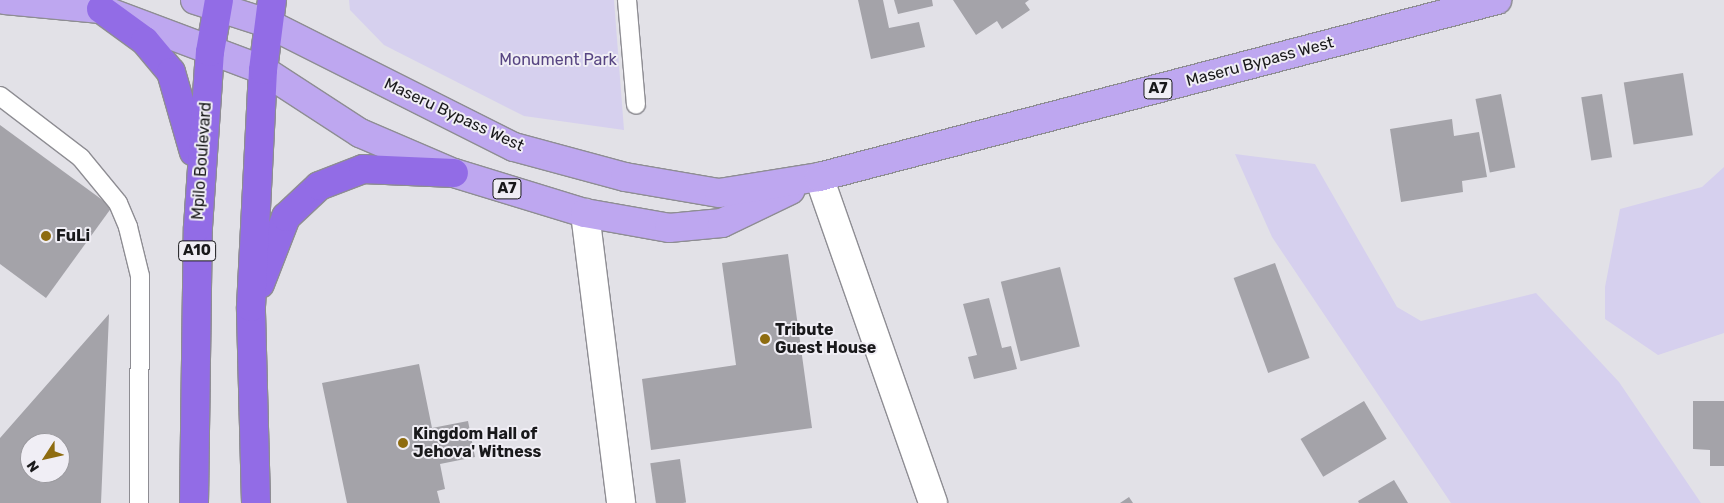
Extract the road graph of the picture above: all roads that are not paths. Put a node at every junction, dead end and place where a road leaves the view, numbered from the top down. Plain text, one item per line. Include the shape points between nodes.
1 (5, 0) edge
2 (627, 0) edge
3 (1497, 0) edge
4 (211, 3) edge
5 (101, 9) junction
6 (269, 11) edge
7 (210, 52) junction
8 (263, 70) junction
9 (0, 96) edge
10 (636, 105) dead end
11 (454, 173) junction
12 (819, 177) junction
13 (200, 188) junction
14 (585, 213) junction
15 (251, 307) junction
16 (139, 503) edge
17 (194, 503) edge
18 (256, 503) edge
19 (621, 503) edge
20 (933, 503) edge

1 - 5 main road, Maseru Bypass West
2 - 10 lane
3 - 12 main road, Maseru Bypass West / A7
4 - 6 main road, Maseru Bypass West / A7
4 - 7 highway, Mpilo Boulevard / A10
5 - 7 main road, Maseru Bypass West
5 - 13 highway via 146,40 171,72 188,120
6 - 8 highway
6 - 12 main road, Maseru Bypass West / A7 via 514,147 625,177 719,193
7 - 8 main road, Maseru Bypass West / A7
7 - 13 highway, Mpilo Boulevard / A10
8 - 11 main road, Maseru Bypass West / A7 via 360,133
8 - 15 highway
9 - 16 lane via 81,158 118,203 128,227 140,276
11 - 14 main road, Maseru Bypass West / A7
11 - 15 highway via 363,169 319,186 286,217
12 - 14 main road, Maseru Bypass West / A7 via 722,223 669,228
12 - 20 street
13 - 17 highway, Mpilo Boulevard / A10
14 - 19 street
15 - 18 highway

